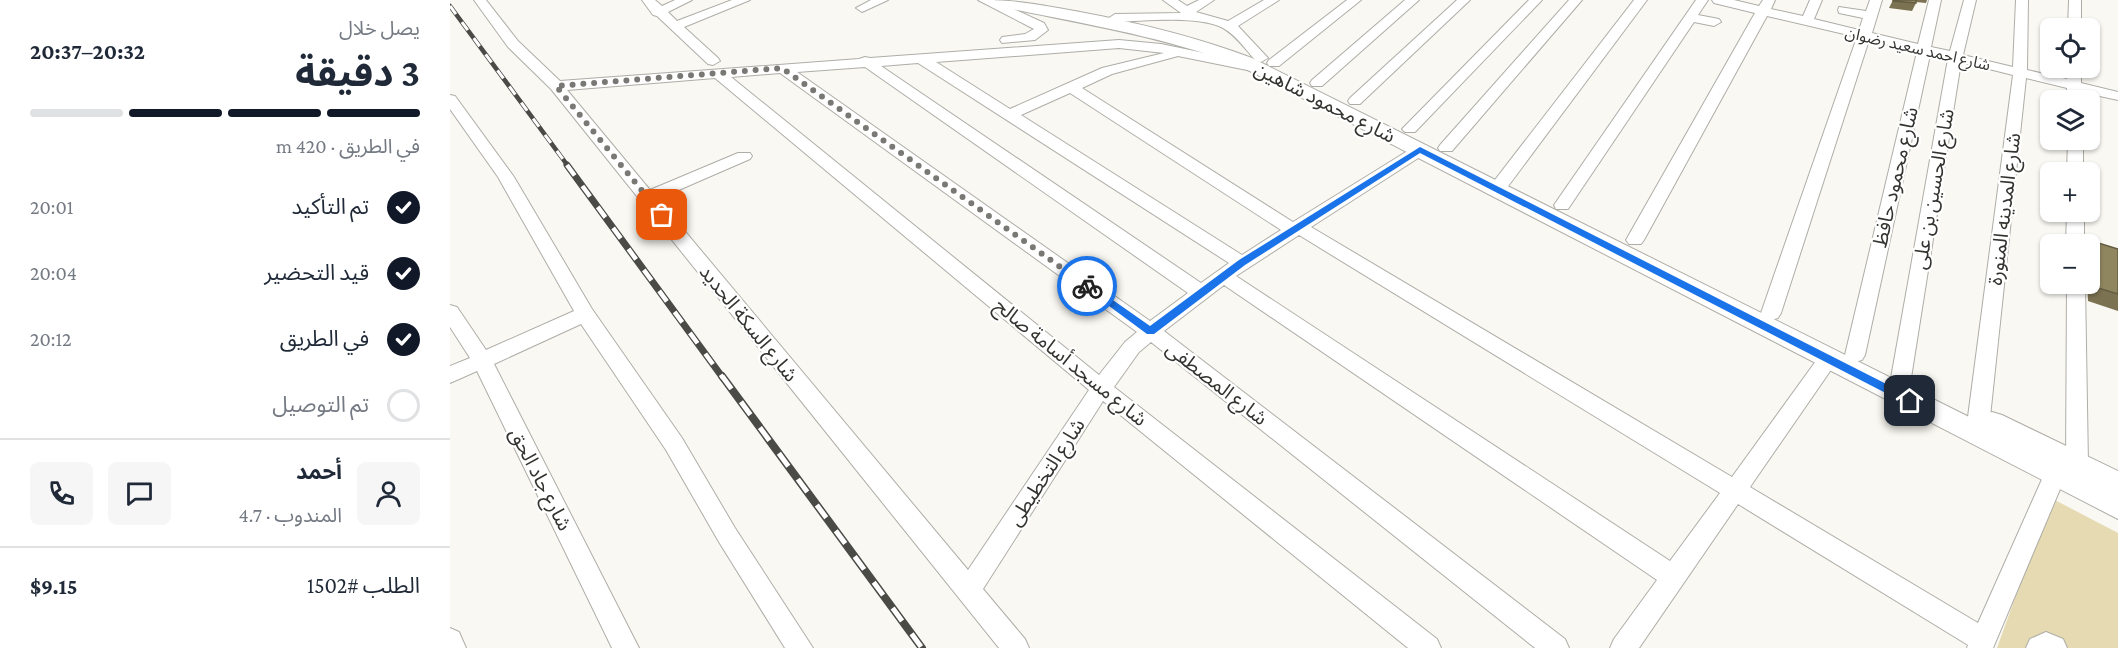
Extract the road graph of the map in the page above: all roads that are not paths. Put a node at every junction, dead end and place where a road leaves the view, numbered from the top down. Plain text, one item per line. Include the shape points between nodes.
1 (480, 0) edge
2 (648, 0) edge
3 (686, 0) edge
4 (744, 0) edge
5 (882, 0) edge
6 (984, 0) edge
7 (993, 0) edge
8 (1031, 0) edge
9 (1153, 0) edge
10 (1208, 0) edge
11 (1273, 0) edge
12 (1355, 0) edge
13 (1413, 0) edge
14 (1464, 0) edge
15 (1536, 0) edge
16 (1576, 0) edge
17 (1641, 0) edge
18 (1702, 0) edge
19 (1718, 0) edge
20 (1816, 0) edge
21 (1875, 0) edge
22 (1935, 0) edge
23 (1970, 0) edge
24 (2022, 0) edge
25 (2075, 0) edge
26 (1766, 5) edge
27 (862, 8) dead end
28 (1844, 10) dead end
29 (1179, 11) edge
30 (658, 12) junction
31 (1870, 16) junction
32 (1690, 17) junction
33 (1115, 18) junction
34 (2075, 18) edge
35 (1807, 21) junction
36 (1714, 22) dead end
37 (675, 26) junction
38 (1229, 26) junction
39 (1863, 35) junction
40 (1924, 49) junction
41 (1190, 53) junction
42 (1955, 57) junction
43 (920, 58) junction
44 (865, 62) junction
45 (1266, 64) junction
46 (715, 67) junction
47 (782, 68) junction
48 (2020, 72) junction
49 (2074, 78) edge
50 (550, 80) junction
51 (1317, 83) junction
52 (2074, 85) junction
53 (1071, 87) junction
54 (2074, 90) edge
55 (2118, 96) edge
56 (451, 101) edge
57 (1355, 101) junction
58 (1009, 115) junction
59 (1415, 140) junction
60 (1446, 148) junction
61 (744, 156) dead end
62 (1502, 183) junction
63 (647, 197) junction
64 (1562, 205) junction
65 (1295, 228) junction
66 (1635, 240) junction
67 (1242, 262) junction
68 (1223, 276) junction
69 (1200, 292) junction
70 (2075, 294) edge
71 (450, 312) edge
72 (1771, 313) junction
73 (585, 314) junction
74 (1150, 331) junction
75 (1855, 355) junction
76 (1828, 359) junction
77 (482, 360) junction
78 (450, 375) edge
79 (1901, 378) junction
80 (1101, 388) junction
81 (1979, 417) junction
82 (2066, 470) junction
83 (2118, 484) edge
84 (1735, 490) junction
85 (2118, 506) edge
86 (1673, 577) junction
87 (968, 591) junction
88 (450, 641) edge
89 (1981, 644) edge
90 (453, 648) edge
91 (626, 648) edge
92 (800, 648) edge
93 (1016, 648) edge
94 (1428, 648) edge
95 (1556, 648) edge
96 (1623, 648) edge
97 (2039, 648) edge
98 (2054, 648) edge

1 - 50 street, شارع السكة الحديد via 513,44
2 - 30 street, شارع مسجد أسامة صالح
3 - 30 street
4 - 37 street
5 - 27 street
6 - 46 street via 1033,22 1041,30 1023,39
7 - 45 main road, شارع محمود شاهين via 1177,39
8 - 33 main road, شارع محمود شاهين
9 - 29 street
10 - 29 street
11 - 38 street
12 - 45 street
13 - 51 street
14 - 57 street
15 - 59 street, شارع التخطيطى
16 - 60 street
17 - 62 street
18 - 32 street
19 - 26 street, شارع احمد سعيد رضوان
20 - 35 street
21 - 31 street
22 - 40 street, شارع محمود حافظ
23 - 42 street, شارع الحسين بن على
24 - 48 street, شارع المدينه المنورة
25 - 34 street
26 - 35 street, شارع احمد سعيد رضوان
26 - 66 street
28 - 31 street
29 - 33 street
29 - 38 street
30 - 37 street, شارع مسجد أسامة صالح
31 - 39 street
32 - 36 street
32 - 64 street
33 - 45 main road, شارع محمود شاهين via 1208,38
35 - 39 street, شارع احمد سعيد رضوان
37 - 46 street, شارع مسجد أسامة صالح
38 - 45 street
39 - 40 street, شارع احمد سعيد رضوان
39 - 72 street
40 - 42 street, شارع احمد سعيد رضوان
40 - 75 street, شارع محمود حافظ
41 - 43 street via 1119,44
41 - 45 street
41 - 53 street via 1126,65
42 - 48 street, شارع احمد سعيد رضوان
42 - 79 street, شارع الحسين بن على
43 - 44 street
43 - 58 street
44 - 47 street
44 - 69 street
45 - 51 main road, شارع محمود شاهين
45 - 59 main road, شارع محمود شاهين
46 - 47 street
46 - 50 street
46 - 80 street, شارع مسجد أسامة صالح
47 - 74 street, شارع المصطفى
48 - 52 street, شارع احمد سعيد رضوان
48 - 81 street, شارع المدينه المنورة
49 - 52 street
50 - 63 street, شارع السكة الحديد
51 - 57 main road, شارع محمود شاهين
52 - 54 street
52 - 55 street, شارع احمد سعيد رضوان
53 - 58 street
53 - 65 street
56 - 73 street via 506,177
57 - 59 main road, شارع محمود شاهين
58 - 67 street
59 - 60 main road, شارع محمود شاهين
59 - 62 main road, شارع محمود شاهين
59 - 65 street, شارع التخطيطى
60 - 62 main road, شارع محمود شاهين
61 - 63 street
62 - 64 main road, شارع محمود شاهين
62 - 76 main road, شارع محمود شاهين
63 - 87 street, شارع السكة الحديد
64 - 66 main road, شارع محمود شاهين
65 - 67 street, شارع التخطيطى
65 - 84 street
66 - 72 main road, شارع محمود شاهين
67 - 68 street, شارع التخطيطى
68 - 69 street, شارع التخطيطى
68 - 86 street
69 - 74 street, شارع التخطيطى
70 - 82 street
71 - 77 street, شارع جاد الحق
72 - 75 main road, شارع محمود شاهين
73 - 77 street
73 - 92 street via 674,444
74 - 80 street, شارع التخطيطى via 1132,347
74 - 95 street, شارع المصطفى
75 - 79 main road, شارع محمود شاهين
76 - 82 main road, شارع محمود شاهين
76 - 84 street
77 - 78 street
77 - 91 street, شارع جاد الحق
79 - 81 main road, شارع محمود شاهين
80 - 87 street, شارع التخطيطى
80 - 94 street, شارع مسجد أسامة صالح
81 - 82 main road, شارع محمود شاهين
82 - 83 main road, شارع محمود شاهين
82 - 85 main road, شارع محمود شاهين
82 - 89 street
84 - 86 street
84 - 89 street
86 - 96 street
87 - 93 street, شارع السكة الحديد
88 - 90 street
97 - 98 street

